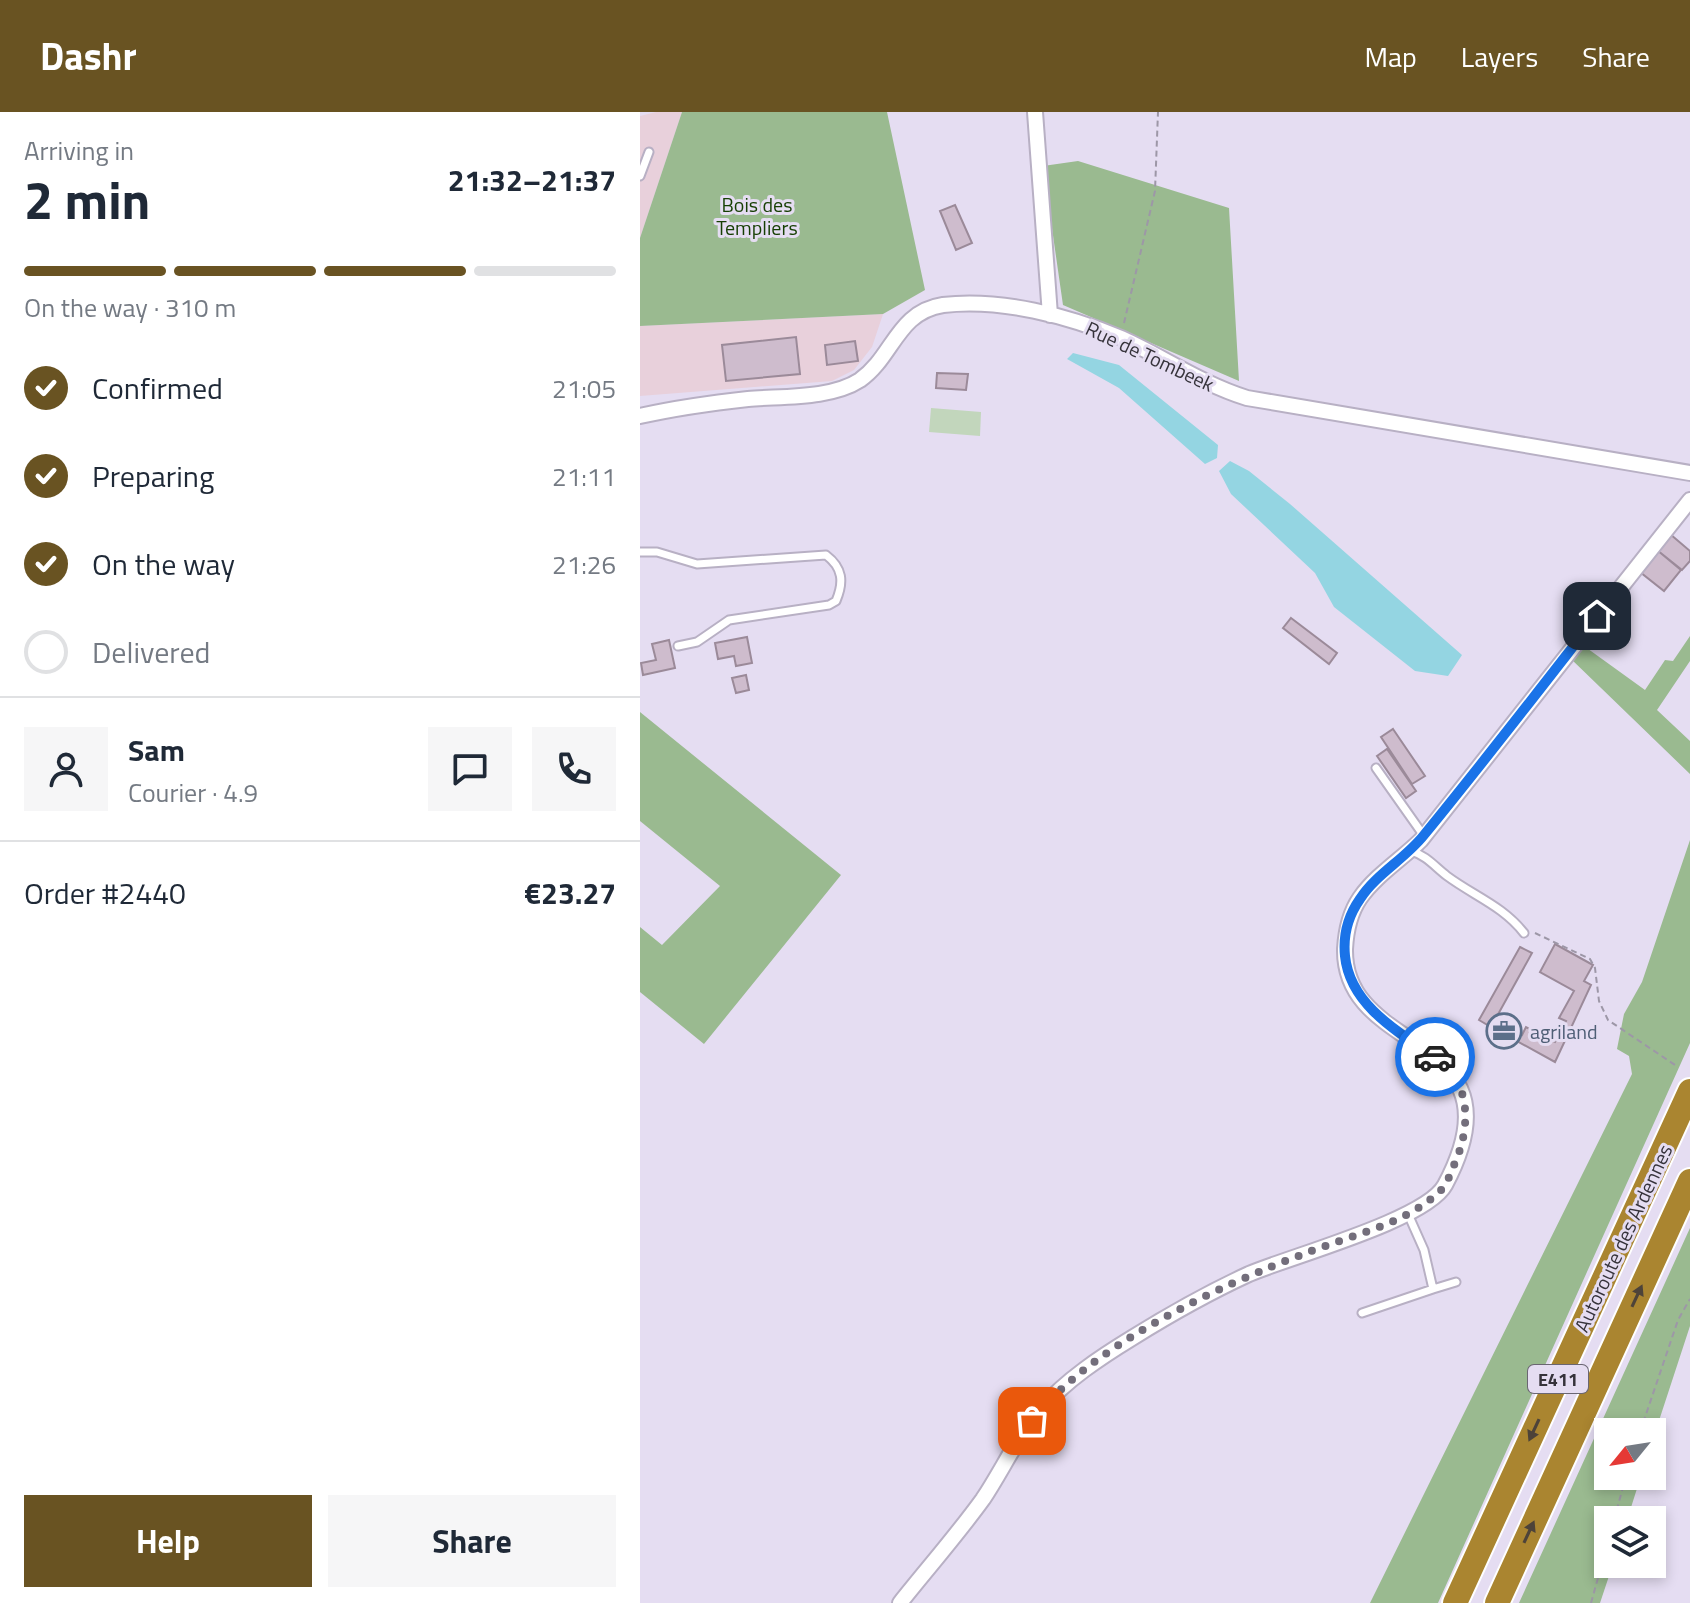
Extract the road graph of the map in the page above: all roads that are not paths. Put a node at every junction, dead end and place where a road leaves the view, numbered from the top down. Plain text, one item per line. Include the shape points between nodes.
1 (1035, 112) edge
2 (649, 152) dead end
3 (640, 176) edge
4 (1050, 315) junction
5 (640, 416) edge
6 (1690, 473) edge
7 (1690, 500) edge
8 (640, 552) edge
9 (678, 646) dead end
10 (1376, 768) dead end
11 (1424, 836) junction
12 (1410, 851) junction
13 (1524, 933) dead end
14 (1690, 1091) edge
15 (1690, 1181) edge
16 (1408, 1214) junction
17 (1456, 1282) dead end
18 (1433, 1289) junction
19 (1362, 1313) dead end
20 (900, 1603) edge
21 (1455, 1603) edge
22 (1497, 1603) edge

1 - 4 street
2 - 3 lane
4 - 5 street, Rue de Tombeek via 943,305 904,324 874,367 845,388
4 - 6 street, Rue de Tombeek via 1121,338 1247,398
7 - 11 street
8 - 9 lane via 697,564 826,555 842,576 836,601 829,605 729,620 697,642
10 - 11 lane
11 - 12 street
12 - 13 lane via 1424,855 1495,905
12 - 16 street via 1360,899 1346,932 1345,955 1358,993 1375,1013 1443,1062 1464,1098 1465,1141 1443,1189
14 -> 21 highway, Autoroute des Ardennes / E411
22 -> 15 highway, Autoroute des Ardennes / E411
16 - 18 lane
16 - 20 street via 1248,1275 1088,1368 1042,1408 982,1499
17 - 18 lane
18 - 19 lane

